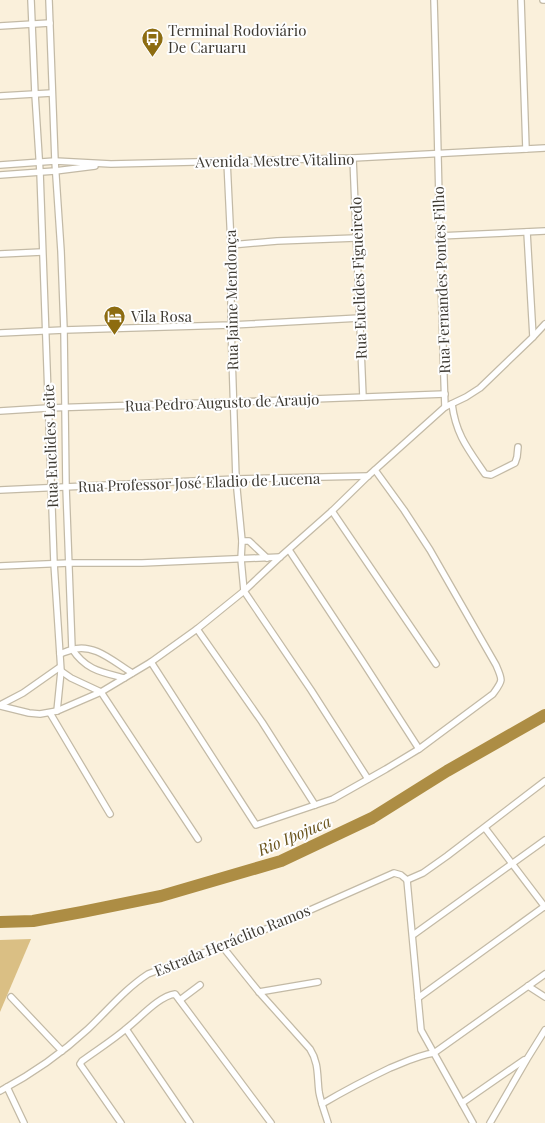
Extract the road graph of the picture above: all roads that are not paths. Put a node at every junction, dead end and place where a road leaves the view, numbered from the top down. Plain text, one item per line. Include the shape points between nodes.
1 (31, 0) edge
2 (50, 0) edge
3 (434, 0) edge
4 (521, 0) edge
5 (50, 23) junction
6 (32, 24) junction
7 (0, 26) edge
8 (52, 93) junction
9 (35, 94) junction
10 (0, 96) edge
11 (526, 148) junction
12 (545, 148) edge
13 (438, 153) junction
14 (353, 158) junction
15 (54, 161) junction
16 (39, 162) junction
17 (228, 162) junction
18 (111, 164) junction
19 (0, 165) edge
20 (55, 171) junction
21 (40, 172) junction
22 (0, 175) edge
23 (545, 231) edge
24 (527, 232) junction
25 (439, 236) junction
26 (356, 238) junction
27 (231, 245) junction
28 (42, 252) junction
29 (0, 254) edge
30 (360, 318) junction
31 (545, 324) edge
32 (230, 325) junction
33 (64, 330) junction
34 (45, 331) junction
35 (0, 333) edge
36 (533, 337) junction
37 (444, 394) junction
38 (363, 397) junction
39 (234, 402) junction
40 (452, 404) junction
41 (64, 407) junction
42 (445, 407) junction
43 (48, 408) junction
44 (0, 411) edge
45 (518, 447) dead end
46 (375, 470) junction
47 (368, 476) junction
48 (236, 480) junction
49 (66, 487) junction
50 (51, 488) junction
51 (0, 490) edge
52 (332, 511) junction
53 (242, 541) junction
54 (288, 550) junction
55 (280, 557) junction
56 (267, 558) junction
57 (241, 559) junction
58 (54, 563) junction
59 (69, 563) junction
60 (0, 566) edge
61 (244, 591) junction
62 (196, 629) junction
63 (72, 649) junction
64 (60, 654) junction
65 (151, 662) junction
66 (436, 664) dead end
67 (60, 669) junction
68 (132, 673) junction
69 (124, 678) junction
70 (101, 692) junction
71 (0, 705) edge
72 (57, 711) junction
73 (50, 713) junction
74 (419, 749) junction
75 (368, 779) junction
76 (545, 781) edge
77 (315, 805) junction
78 (110, 814) dead end
79 (485, 828) junction
80 (198, 839) dead end
81 (545, 840) edge
82 (513, 864) junction
83 (407, 880) junction
84 (545, 906) edge
85 (413, 935) junction
86 (222, 946) junction
87 (545, 974) edge
88 (318, 982) dead end
89 (200, 985) dead end
90 (528, 986) junction
91 (259, 992) junction
92 (11, 996) dead end
93 (545, 997) edge
94 (418, 998) junction
95 (180, 1000) junction
96 (126, 1029) junction
97 (545, 1030) edge
98 (62, 1051) junction
99 (434, 1053) junction
100 (527, 1059) junction
101 (8, 1087) junction
102 (0, 1091) edge
103 (462, 1103) junction
104 (322, 1104) junction
105 (24, 1123) edge
106 (121, 1123) edge
107 (190, 1123) edge
108 (271, 1123) edge
109 (328, 1123) edge
110 (473, 1123) edge
111 (490, 1123) edge

1 - 6 street, Rua Euclides Leite
2 - 5 street, Rua Euclides Leite
3 - 13 street, Rua Fernandes Pontes Filho
4 - 11 street
5 - 6 street
5 - 8 street, Rua Euclides Leite
6 - 7 street
6 - 9 street, Rua Euclides Leite
8 - 9 street
8 - 15 street, Rua Euclides Leite
9 - 10 street
9 - 16 street, Rua Euclides Leite
11 - 12 street, Avenida Mestre Vitalino
11 - 13 street, Avenida Mestre Vitalino
13 - 14 street, Avenida Mestre Vitalino
13 - 25 street, Rua Fernandes Pontes Filho
14 - 17 street, Avenida Mestre Vitalino
14 - 26 street, Rua Euclides Figueiredo
15 - 16 street, Avenida Mestre Vitalino
15 - 18 street, Avenida Mestre Vitalino
15 - 20 street, Rua Euclides Leite
16 - 19 street, Avenida Mestre Vitalino
16 - 21 street, Rua Euclides Leite
17 - 18 street, Avenida Mestre Vitalino
17 - 27 street, Rua Jaime Mendonça
18 - 20 street, Avenida Mestre Vitalino
20 - 21 street, Avenida Mestre Vitalino
20 - 33 street, Rua Euclides Leite
21 - 22 street, Avenida Mestre Vitalino
21 - 28 street, Rua Euclides Leite
23 - 24 street
24 - 25 street
24 - 36 street
25 - 37 street, Rua Fernandes Pontes Filho
26 - 27 street
26 - 30 street, Rua Euclides Figueiredo
27 - 32 street, Rua Jaime Mendonça
28 - 29 street
28 - 34 street, Rua Euclides Leite
30 - 32 street
30 - 38 street, Rua Euclides Figueiredo
31 - 36 street
32 - 33 street
32 - 39 street, Rua Jaime Mendonça
33 - 34 street
33 - 41 street, Rua Euclides Leite
34 - 35 street
34 - 43 street, Rua Euclides Leite
36 - 40 street via 480,388
37 - 38 street, Rua Pedro Augusto de Araujo
37 - 42 street, Rua Fernandes Pontes Filho
38 - 39 street, Rua Pedro Augusto de Araujo
39 - 41 street, Rua Pedro Augusto de Araujo
39 - 48 street, Rua Jaime Mendonça
40 - 42 street
40 - 45 street via 461,438 485,474 491,475 515,462
41 - 43 street, Rua Pedro Augusto de Araujo
41 - 49 street, Rua Euclides Leite
42 - 46 street
43 - 44 street, Rua Pedro Augusto de Araujo
43 - 50 street, Rua Euclides Leite
46 - 47 street
46 - 74 street via 430,550 502,678 493,694
47 - 48 street, Rua Professor José Eladio de Lucena
47 - 52 street
48 - 49 street, Rua Professor José Eladio de Lucena
48 - 53 street, Rua Jaime Mendonça
49 - 50 street, Rua Professor José Eladio de Lucena
49 - 59 street, Rua Euclides Leite
50 - 51 street, Rua Professor José Eladio de Lucena
50 - 58 street, Rua Euclides Leite
52 - 54 street
52 - 66 street
53 - 56 street via 249,541
53 - 57 street, Rua Jaime Mendonça
54 - 55 street
54 - 74 street
55 - 56 street
55 - 61 street
56 - 57 street
57 - 59 street
57 - 61 street, Rua Jaime Mendonça
58 - 59 street
58 - 60 street
58 - 64 street, Rua Euclides Leite
59 - 63 street, Rua Euclides Leite
61 - 62 street
61 - 75 street
62 - 65 street
62 - 77 street via 262,722
63 - 64 street
63 - 68 street via 99,651
63 - 69 street via 90,668
64 - 67 street, Rua Euclides Leite
65 - 68 street
65 - 77 street via 256,825
67 - 70 street via 70,678
67 - 71 street
67 - 72 street, Rua Euclides Leite
68 - 69 street
69 - 70 street
70 - 72 street
70 - 80 street
71 - 73 street via 29,713
72 - 73 street
73 - 78 street
74 - 75 street
75 - 77 street via 333,799
76 - 79 street
79 - 82 street
79 - 83 street via 423,873
81 - 82 street
82 - 84 street
82 - 85 street
83 - 85 street
83 - 86 street, Estrada Heráclito Ramos via 394,873
84 - 94 street
85 - 94 street
86 - 91 street
86 - 98 street, Estrada Heráclito Ramos via 148,974 133,984
87 - 90 street
88 - 91 street
89 - 95 street
90 - 93 street
90 - 99 street
91 - 104 street via 314,1056
92 - 98 street
94 - 99 street via 421,1030
95 - 96 street via 175,994 170,994
95 - 108 street
96 - 106 street via 80,1064
96 - 107 street
97 - 100 street
98 - 101 street, Estrada Heráclito Ramos
99 - 103 street
99 - 104 street via 411,1059 364,1080
100 - 103 street
100 - 111 street
101 - 102 street, Estrada Heráclito Ramos
101 - 105 street
103 - 110 street
104 - 109 street

